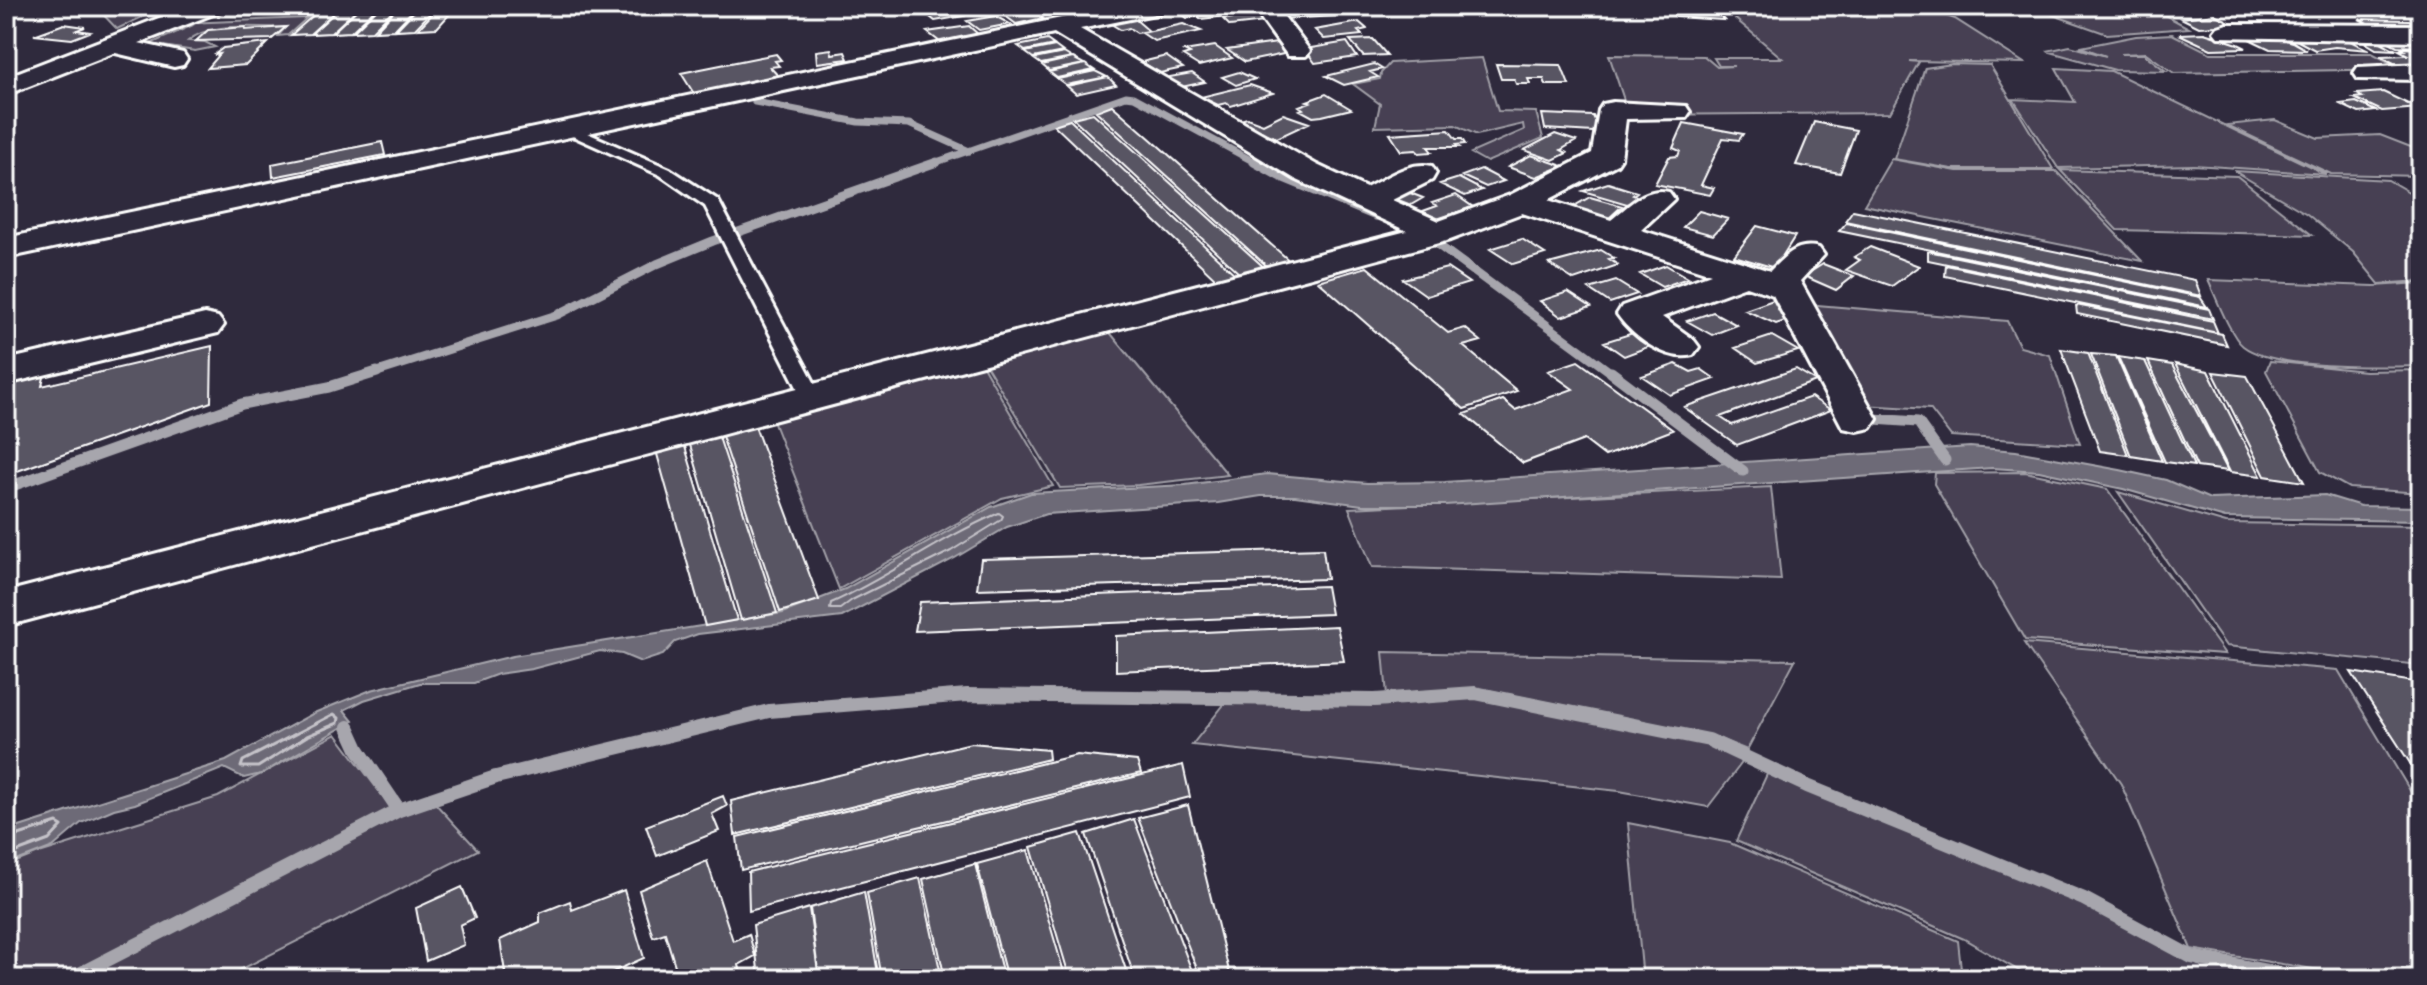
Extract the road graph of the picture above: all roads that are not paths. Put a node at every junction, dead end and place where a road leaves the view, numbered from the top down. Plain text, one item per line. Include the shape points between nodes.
1 (212, 6) edge
2 (1161, 6) edge
3 (1264, 6) edge
4 (2384, 9) dead end
5 (2421, 13) edge
6 (1059, 14) edge
7 (2228, 17) dead end
8 (2421, 33) edge
9 (112, 45) junction
10 (1137, 50) dead end
11 (1297, 51) dead end
12 (1107, 56) junction
13 (174, 59) dead end
14 (2421, 72) edge
15 (2367, 73) dead end
16 (6, 87) edge
17 (1676, 112) dead end
18 (571, 130) junction
19 (1421, 173) dead end
20 (1658, 199) dead end
21 (1367, 200) junction
22 (1521, 202) junction
23 (1438, 233) junction
24 (1616, 233) junction
25 (6, 248) edge
26 (1807, 255) dead end
27 (1760, 279) junction
28 (205, 325) dead end
29 (1680, 347) dead end
30 (6, 372) edge
31 (813, 399) junction
32 (1857, 419) dead end
33 (6, 609) edge

1 - 9 street
2 - 6 street
3 - 11 street
4 - 5 street
6 - 12 street via 1066,32
6 - 18 street
7 - 8 street
9 - 13 street
9 - 16 street
10 - 12 street
12 - 21 street via 1306,172
14 - 15 street
17 - 22 street via 1613,110 1606,158
18 - 25 street
18 - 31 lane via 665,172 712,203
19 - 21 street
20 - 24 street
21 - 23 street
22 - 23 street
22 - 24 street
23 - 31 street
24 - 27 street
26 - 27 street
27 - 29 street via 1635,314
27 - 32 street via 1787,288
28 - 30 street
31 - 33 street

